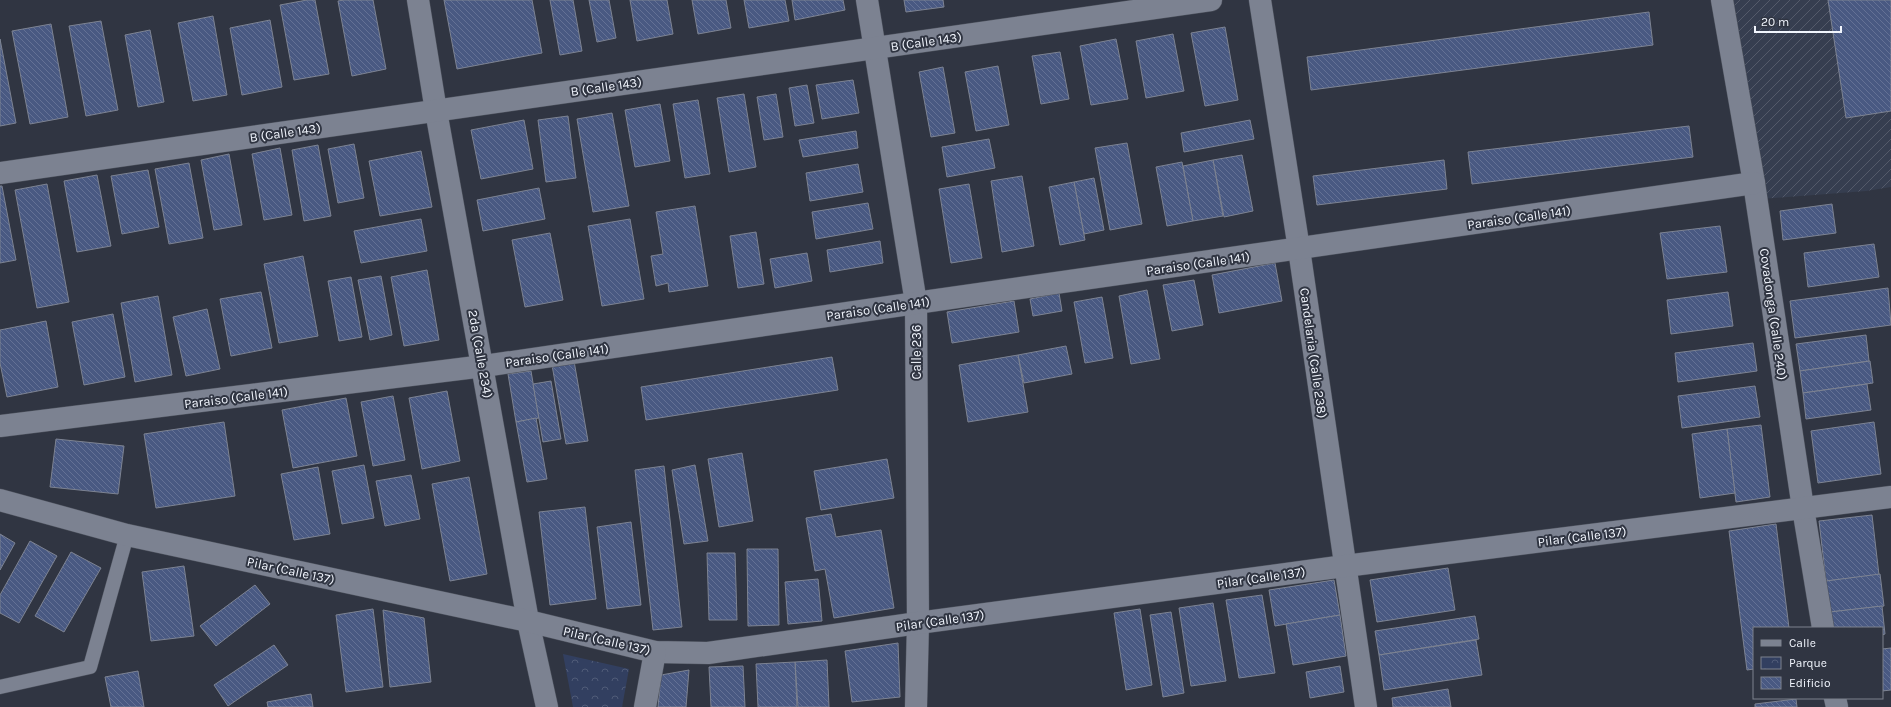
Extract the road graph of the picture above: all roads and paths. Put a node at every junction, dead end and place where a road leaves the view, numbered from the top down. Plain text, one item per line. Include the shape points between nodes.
1 (418, 0) edge
2 (867, 0) edge
3 (1211, 0) edge
4 (1260, 0) edge
5 (1722, 0) edge
6 (875, 48) junction
7 (436, 111) junction
8 (0, 173) edge
9 (1754, 183) junction
10 (1299, 249) junction
11 (916, 303) junction
12 (484, 366) junction
13 (0, 426) edge
14 (1891, 497) edge
15 (0, 500) edge
16 (1803, 508) junction
17 (127, 535) junction
18 (1345, 566) junction
19 (528, 621) junction
20 (918, 623) junction
21 (1823, 627) edge
22 (655, 652) junction
23 (0, 687) edge
24 (547, 707) edge
25 (645, 707) edge
26 (916, 707) edge
27 (1366, 707) edge

1 - 7 street, 2da (Calle 234)
2 - 6 street, Calle 236
3 - 6 street, B (Calle 143)
4 - 10 street, Candelaria (Calle 238)
5 - 9 street, Covadonga (Calle 240)
6 - 7 street, B (Calle 143)
6 - 11 street, Calle 236
7 - 8 street, B (Calle 143)
7 - 12 street, 2da (Calle 234)
9 - 10 street, Paraiso (Calle 141)
9 - 16 street, Covadonga (Calle 240)
10 - 11 street, Paraiso (Calle 141)
10 - 18 street, Candelaria (Calle 238)
11 - 12 street, Paraiso (Calle 141)
11 - 20 street, Calle 236
12 - 13 street, Paraiso (Calle 141)
12 - 19 street, 2da (Calle 234)
14 - 16 street, Pilar (Calle 137)
15 - 17 street, Pilar (Calle 137)
16 - 18 street, Pilar (Calle 137)
16 - 21 street, Covadonga (Calle 240)
17 - 19 street, Pilar (Calle 137)
17 - 23 lane via 90,667
18 - 20 street, Pilar (Calle 137)
18 - 27 street, Candelaria (Calle 238)
19 - 22 street, Pilar (Calle 137)
19 - 24 street, 2da (Calle 234)
20 - 22 street, Pilar (Calle 137) via 708,652
20 - 26 street, Calle 236
22 - 25 street

